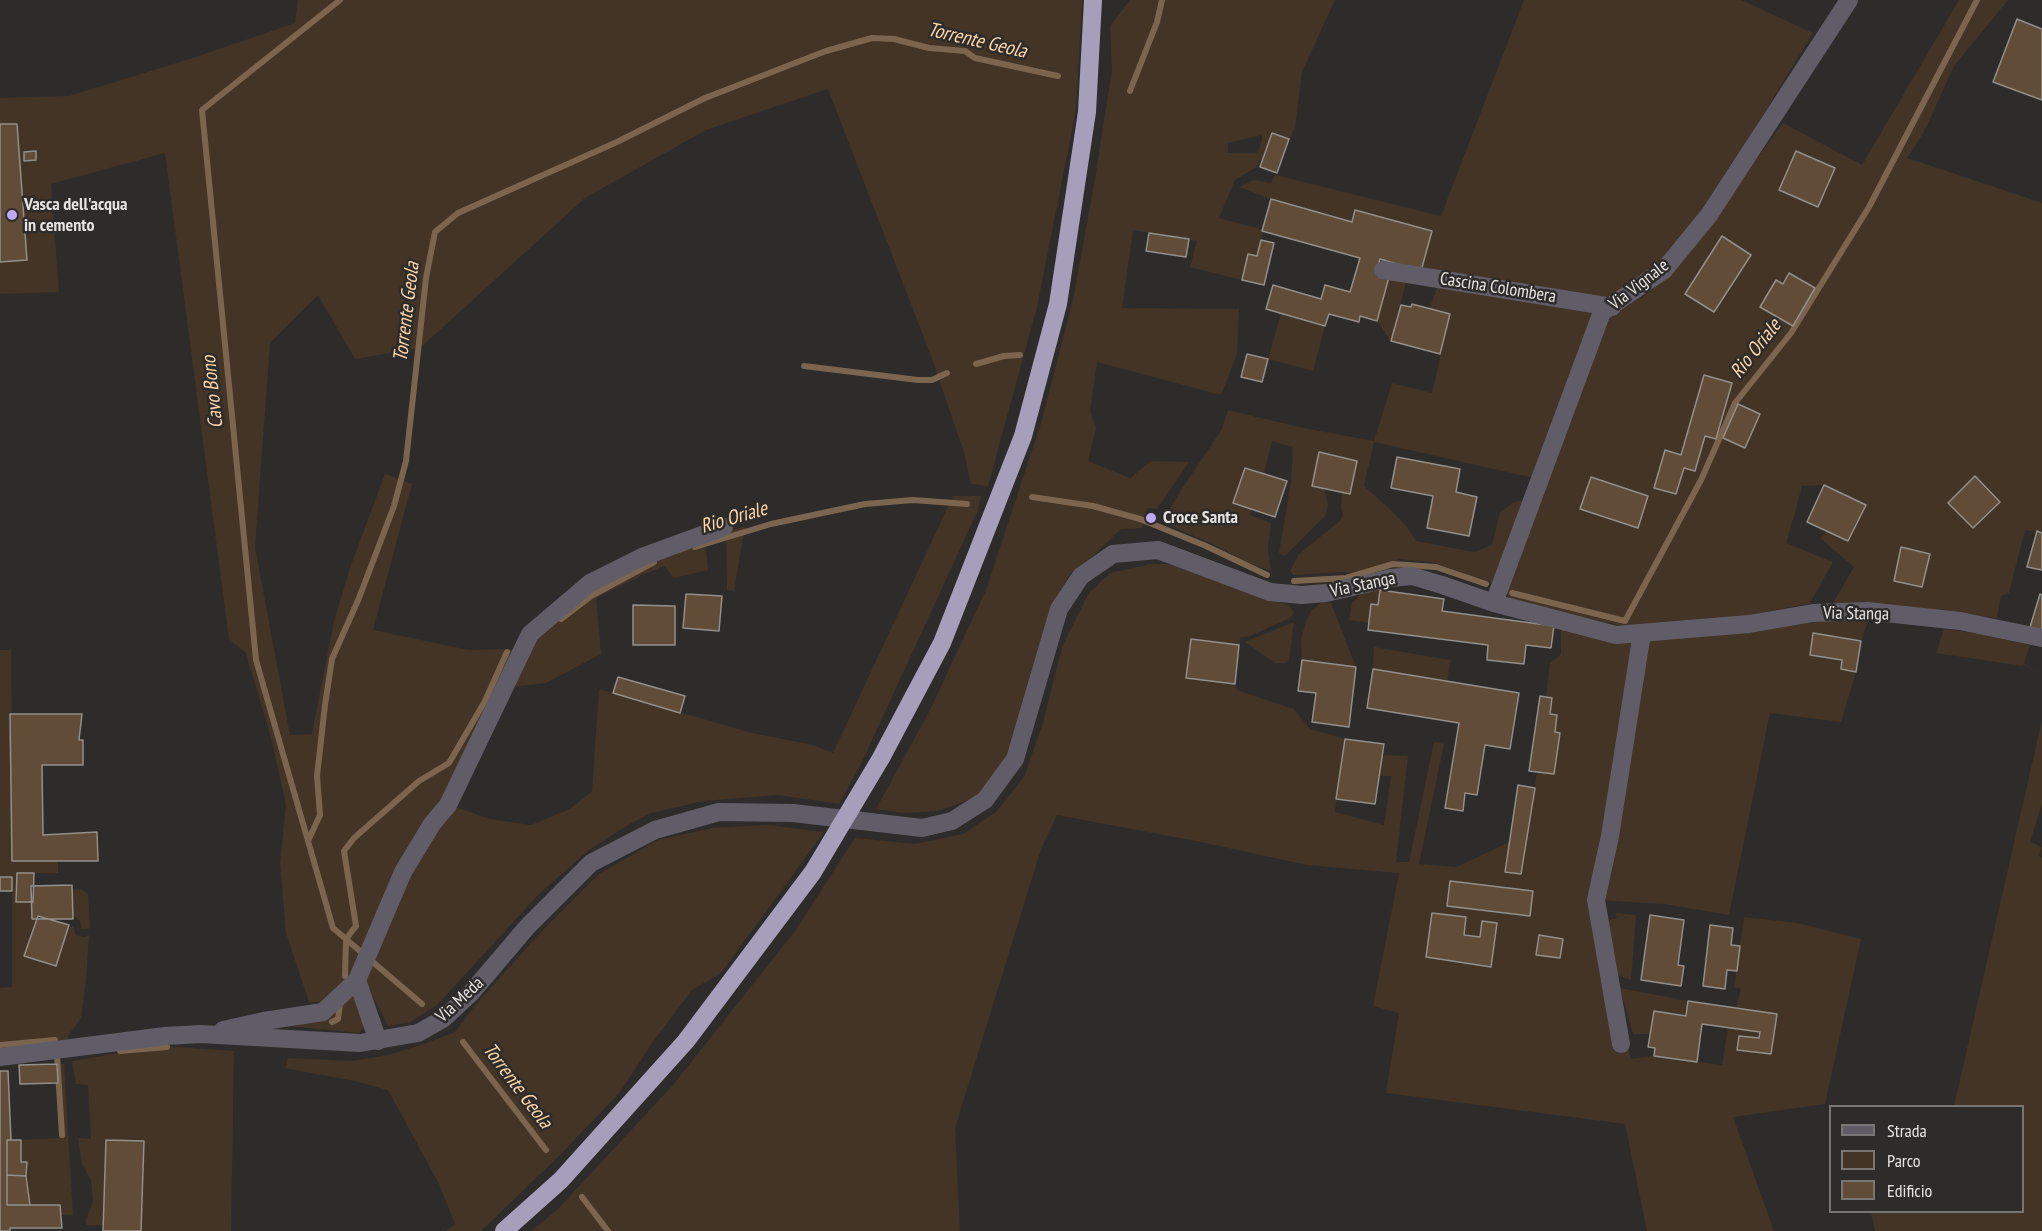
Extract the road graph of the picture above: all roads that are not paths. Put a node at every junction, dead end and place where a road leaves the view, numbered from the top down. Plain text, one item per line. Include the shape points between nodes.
1 (1092, 0) edge
2 (1849, 0) edge
3 (1383, 270) dead end
4 (1612, 307) junction
5 (724, 527) dead end
6 (1494, 603) junction
7 (1642, 633) junction
8 (2042, 638) edge
9 (793, 813) joint
10 (360, 973) junction
11 (201, 1034) junction
12 (378, 1041) junction
13 (1621, 1044) dead end
14 (0, 1057) edge
15 (504, 1231) edge

1 - 15 highway via 1087,112 1058,304 1023,435 942,643 881,758 813,872 686,1041 561,1180
2 - 4 street, Via Vignale via 1709,215 1664,270
3 - 4 street, Cascina Colombera
4 - 6 street, Via Vignale via 1602,312
5 - 10 street via 642,557 590,583 530,634 448,805 403,872
6 - 7 street, Via Stanga via 1616,635
6 - 9 street, Via Stanga via 1412,576 1326,593 1270,592 1158,550 1113,554 1081,576 1059,609 1015,759 985,800 952,821 922,828
7 - 8 street, Via Stanga via 1749,624 1813,613 1867,611 1960,621
7 - 13 street via 1596,900
9 - 12 street, Via Meda via 719,812 655,830 591,863 527,927 471,993 442,1019 418,1033
10 - 11 street via 323,1012
10 - 12 street
11 - 12 street, Via Meda
11 - 14 street, Via Meda

